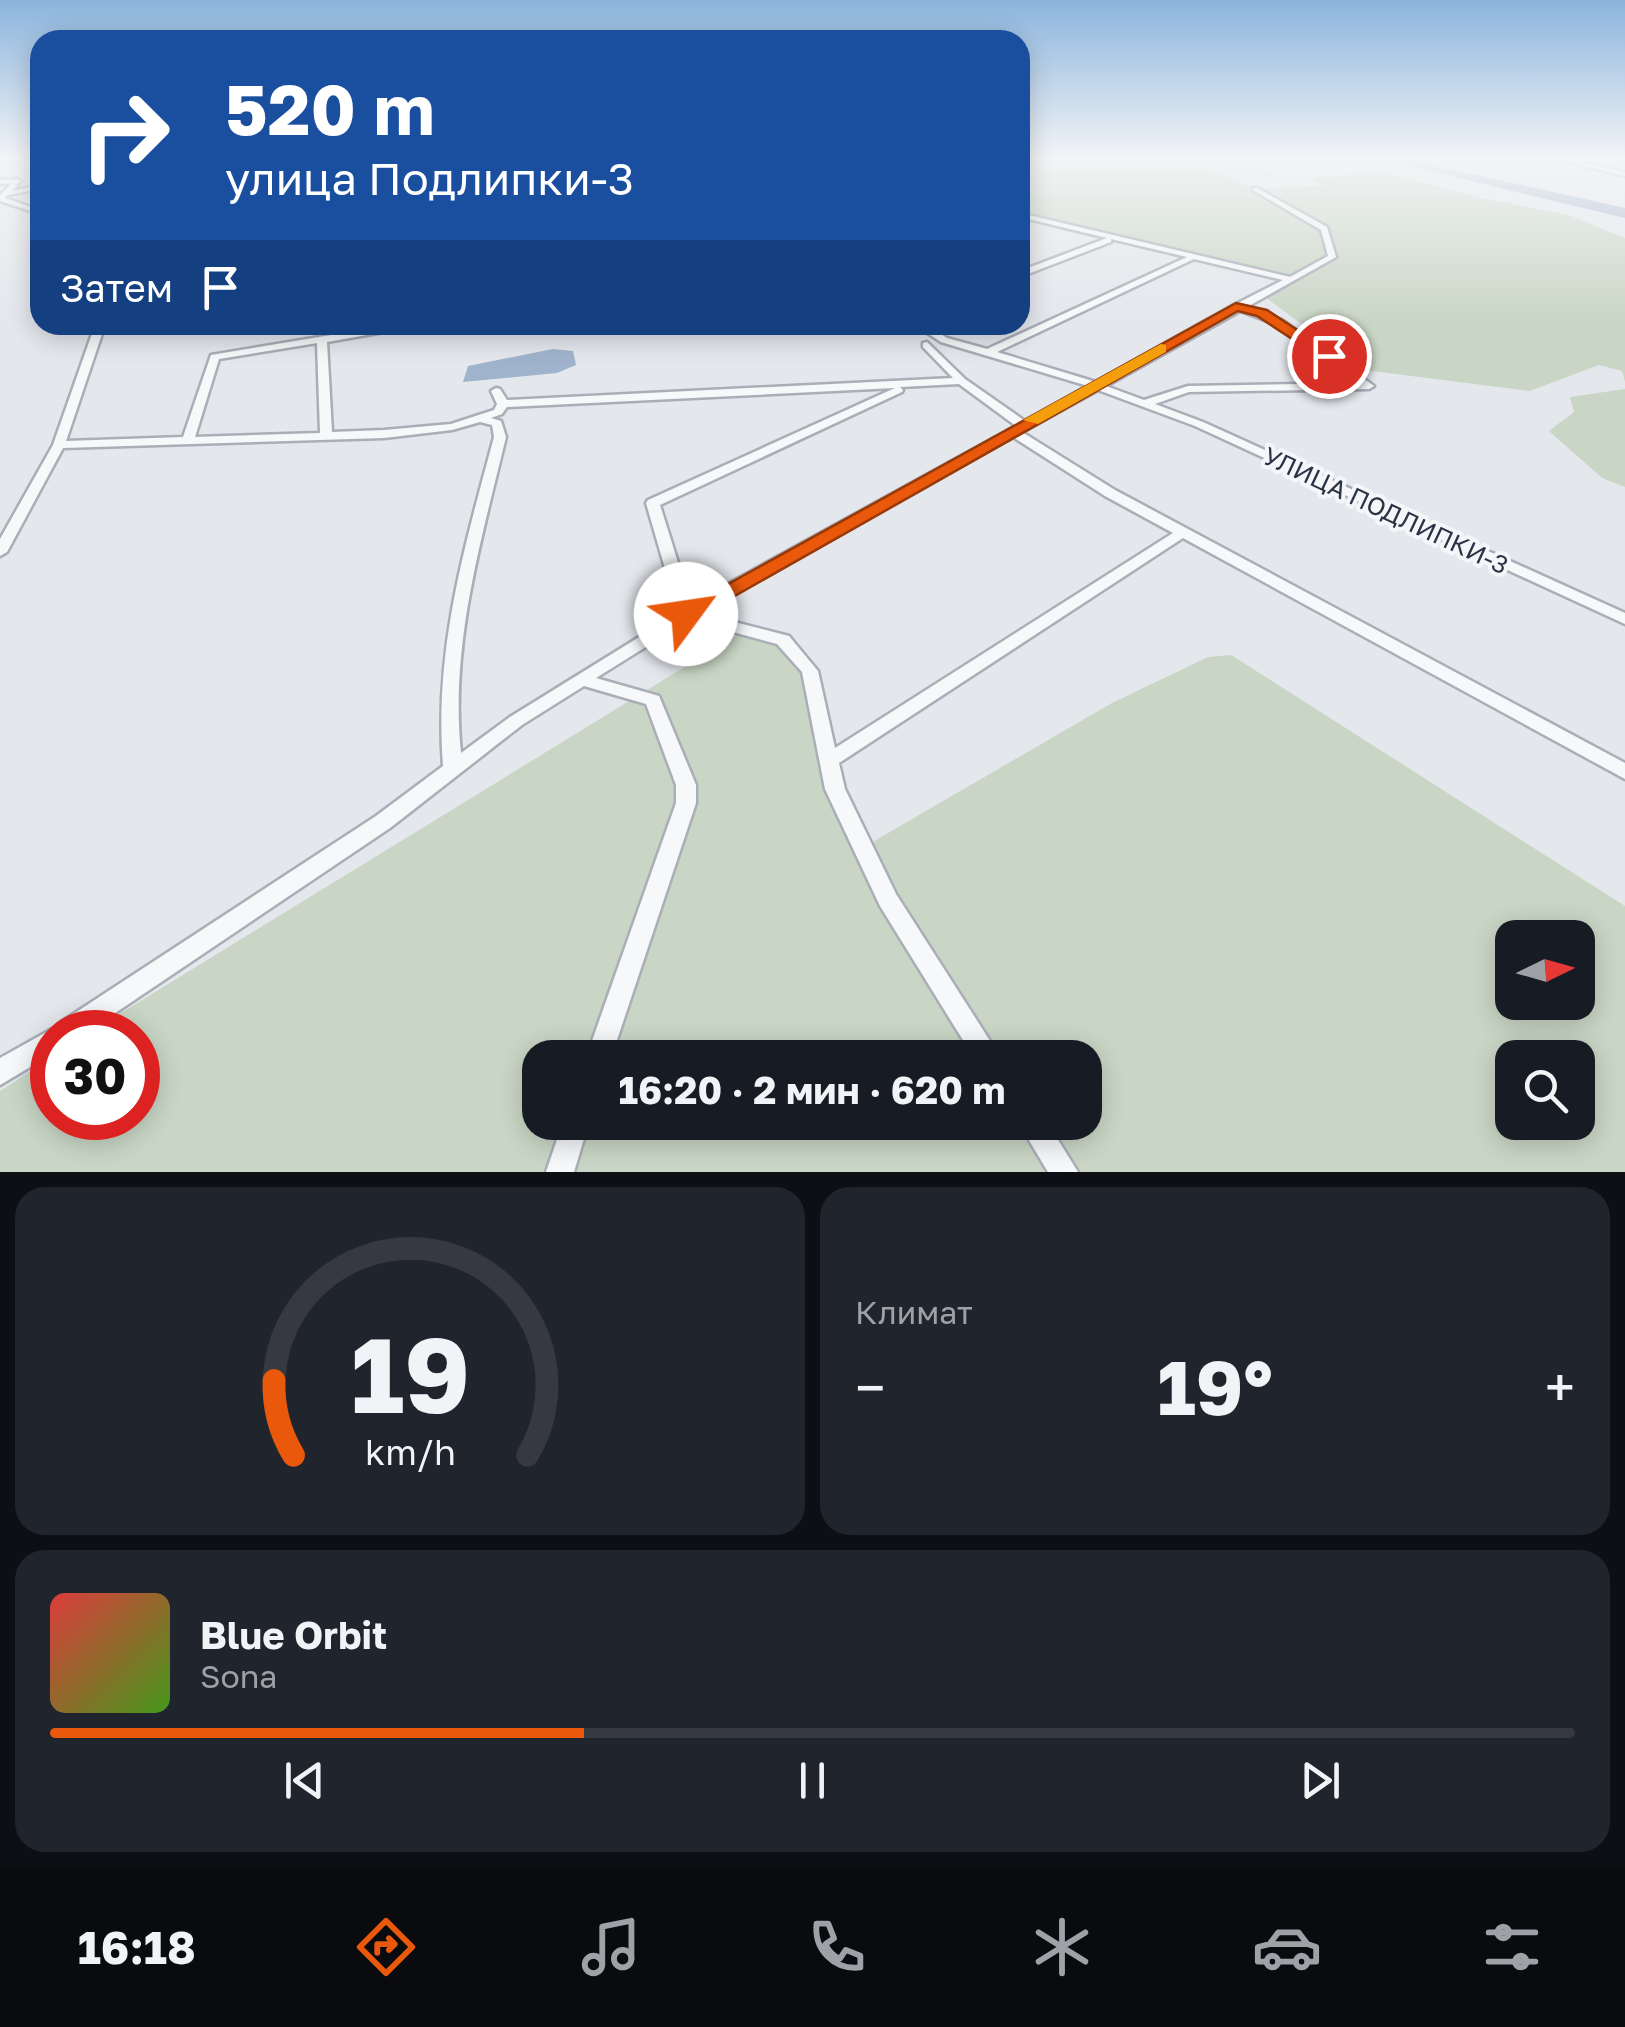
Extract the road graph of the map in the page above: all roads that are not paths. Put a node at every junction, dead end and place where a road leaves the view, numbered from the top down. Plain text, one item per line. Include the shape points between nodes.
1 (1294, 213) edge
2 (1030, 218) edge
3 (1116, 241) junction
4 (1191, 258) junction
5 (1030, 271) edge
6 (1289, 279) junction
7 (1236, 307) junction
8 (1030, 333) edge
9 (97, 335) edge
10 (347, 335) edge
11 (936, 335) edge
12 (1026, 335) edge
13 (322, 339) junction
14 (927, 345) dead end
15 (988, 353) junction
16 (961, 381) junction
17 (1096, 385) junction
18 (905, 387) junction
19 (496, 391) dead end
20 (1146, 402) junction
21 (503, 404) junction
22 (486, 420) junction
23 (1018, 428) junction
24 (326, 435) junction
25 (188, 439) junction
26 (59, 446) junction
27 (1182, 533) junction
28 (0, 552) edge
29 (686, 614) junction
30 (1625, 619) edge
31 (581, 680) junction
32 (830, 760) junction
33 (453, 769) junction
34 (1625, 772) edge
35 (99, 1010) edge
36 (604, 1040) edge
37 (977, 1040) edge
38 (30, 1054) edge
39 (0, 1072) edge
40 (570, 1140) edge
41 (1043, 1140) edge
42 (560, 1172) edge
43 (1064, 1172) edge

1 - 6 street via 1328,233 1332,257
2 - 3 street
3 - 4 street
3 - 5 street
4 - 6 street
4 - 8 street
6 - 7 street
7 - 17 street
7 - 20 street via 1278,322 1369,386 1188,389
9 - 26 street
10 - 13 street
11 - 15 street, УЛИЦА ПОДЛИПКИ-3
12 - 15 street
13 - 24 street
13 - 25 street via 215,358
14 - 16 street
15 - 17 street, УЛИЦА ПОДЛИПКИ-3
16 - 18 street
16 - 23 street
17 - 20 street, УЛИЦА ПОДЛИПКИ-3
17 - 23 street
18 - 21 street
18 - 29 street via 653,503
19 - 21 street
20 - 30 street, УЛИЦА ПОДЛИПКИ-3
21 - 22 street
22 - 24 street
22 - 33 street via 497,423 500,437 451,636
23 - 27 street
23 - 29 street
24 - 25 street
25 - 26 street
26 - 28 street
27 - 32 street
27 - 34 street
29 - 31 street
29 - 32 street via 783,640 796,650 810,671
31 - 33 street
31 - 36 street via 653,700 686,785 686,804
32 - 37 street via 835,789 888,900
33 - 35 street
38 - 39 street
40 - 42 street
41 - 43 street

